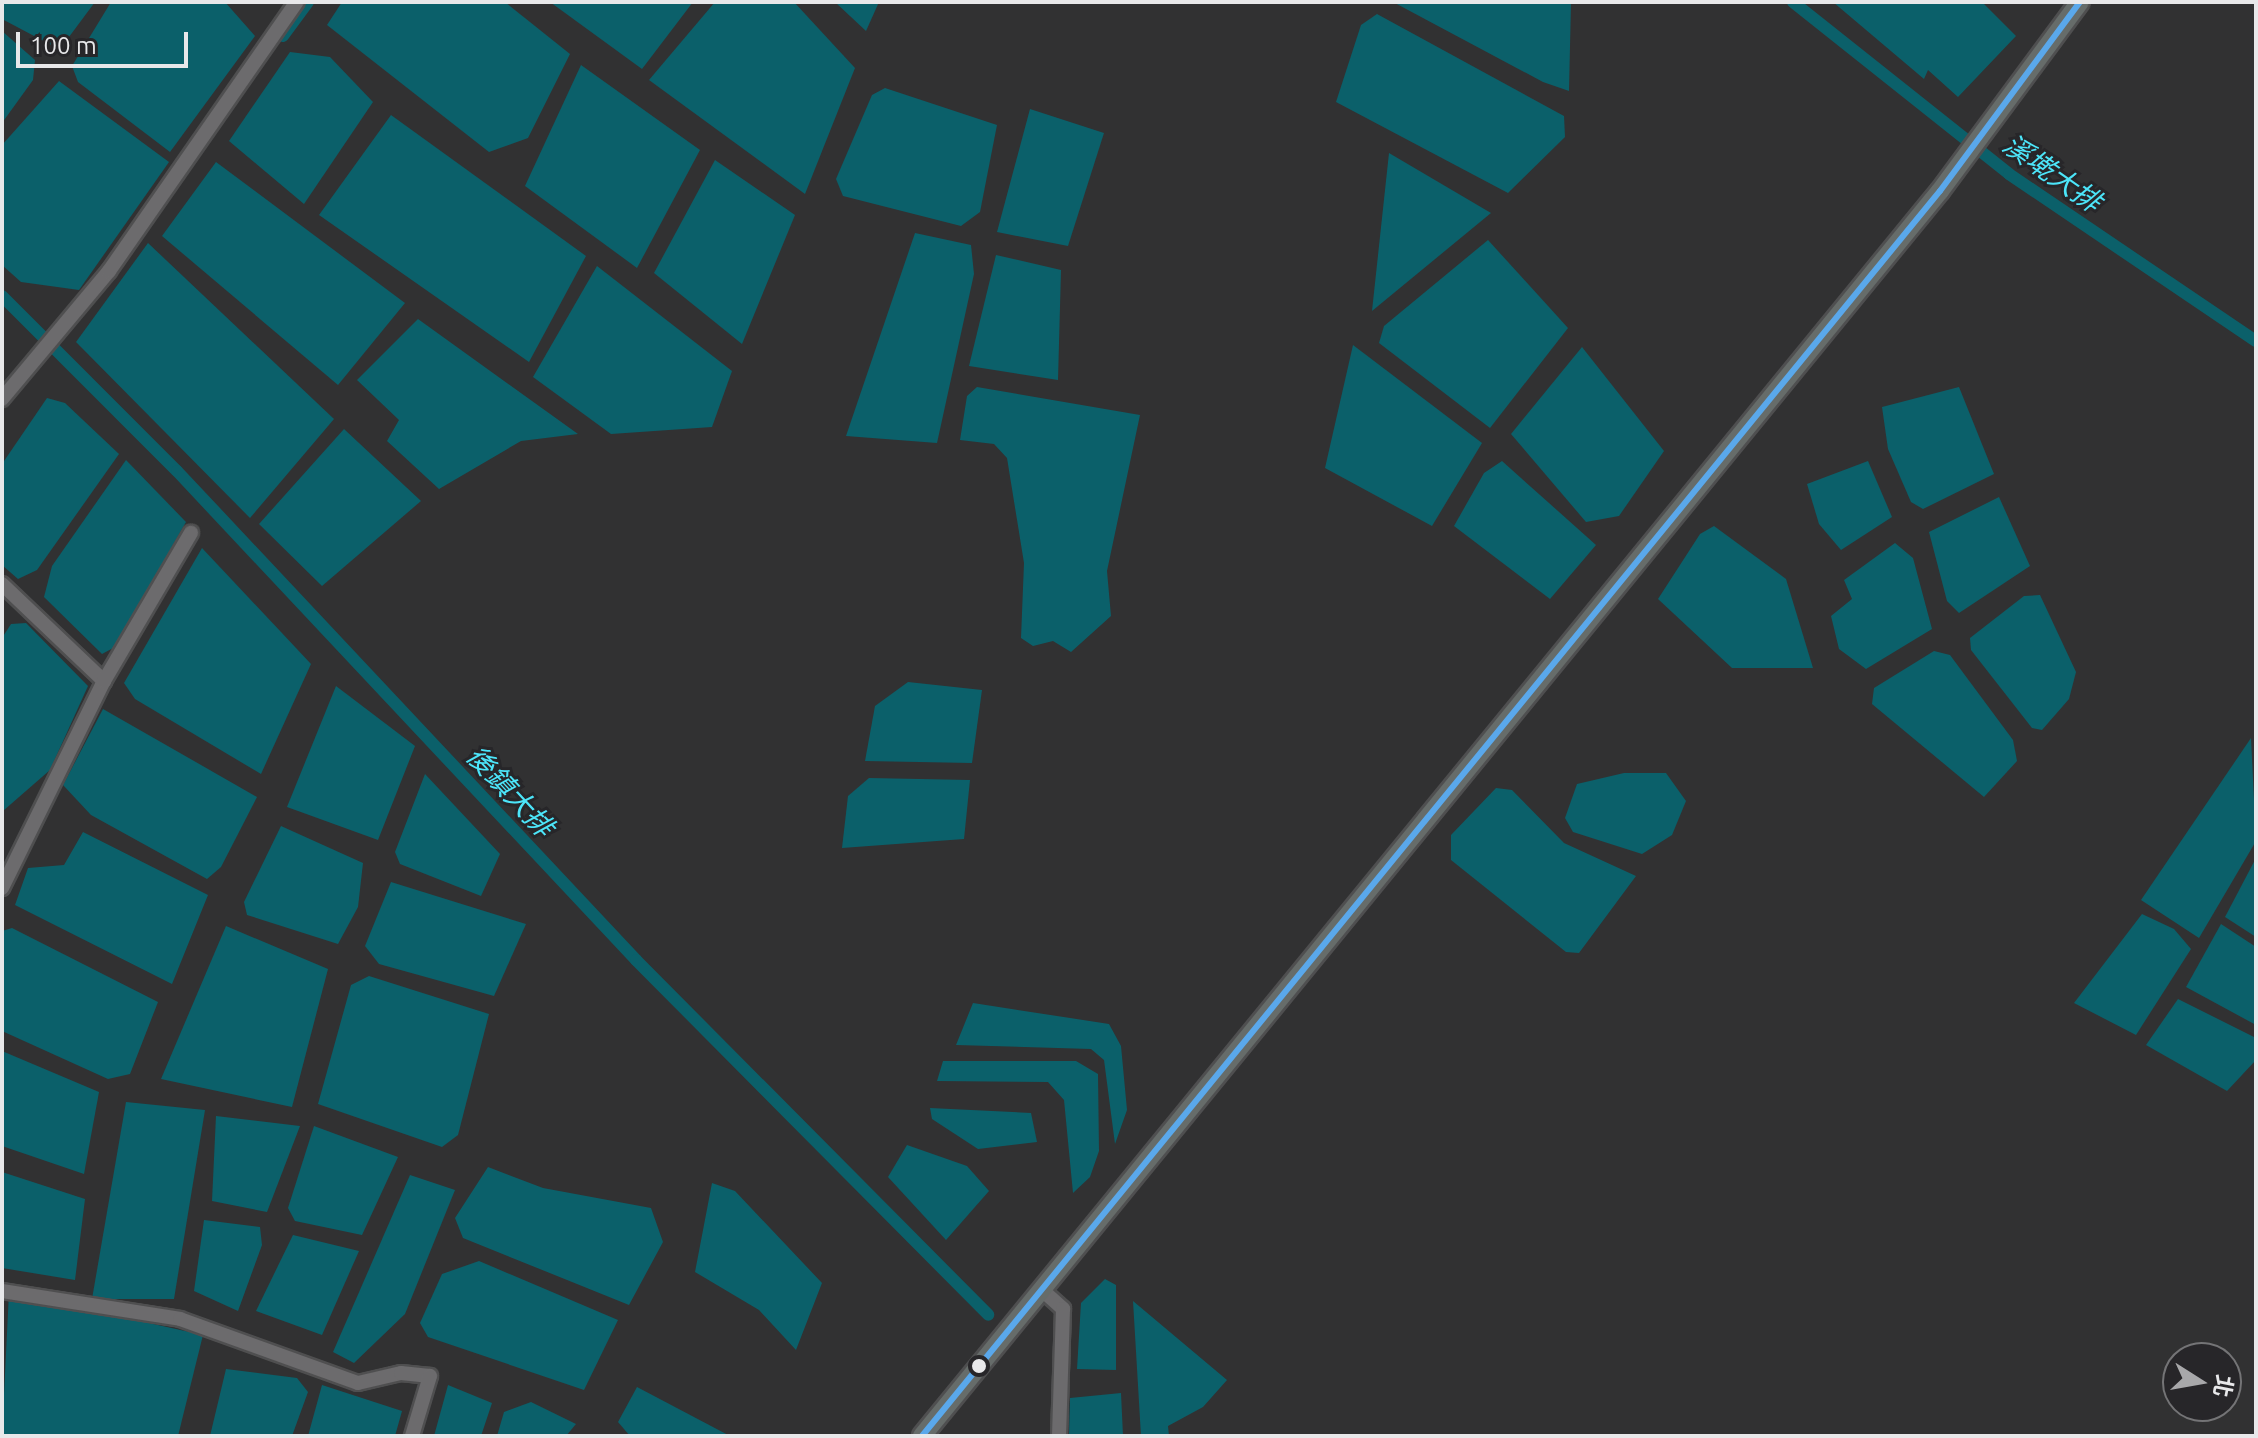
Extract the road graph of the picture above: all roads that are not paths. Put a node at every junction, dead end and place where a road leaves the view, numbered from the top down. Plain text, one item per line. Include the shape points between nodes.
1 (297, 2) edge
2 (2080, 2) edge
3 (2, 399) edge
4 (191, 533) dead end
5 (2, 584) edge
6 (104, 681) junction
7 (2, 888) edge
8 (1041, 1289) junction
9 (2, 1291) edge
10 (412, 1436) edge
11 (922, 1436) edge
12 (1059, 1436) edge

1 - 3 street via 109,271
2 - 8 main road via 1975,147
4 - 6 street
5 - 6 street
6 - 7 street
8 - 11 main road
8 - 12 street via 1063,1309
9 - 10 street via 180,1319 358,1383 401,1373 430,1376

